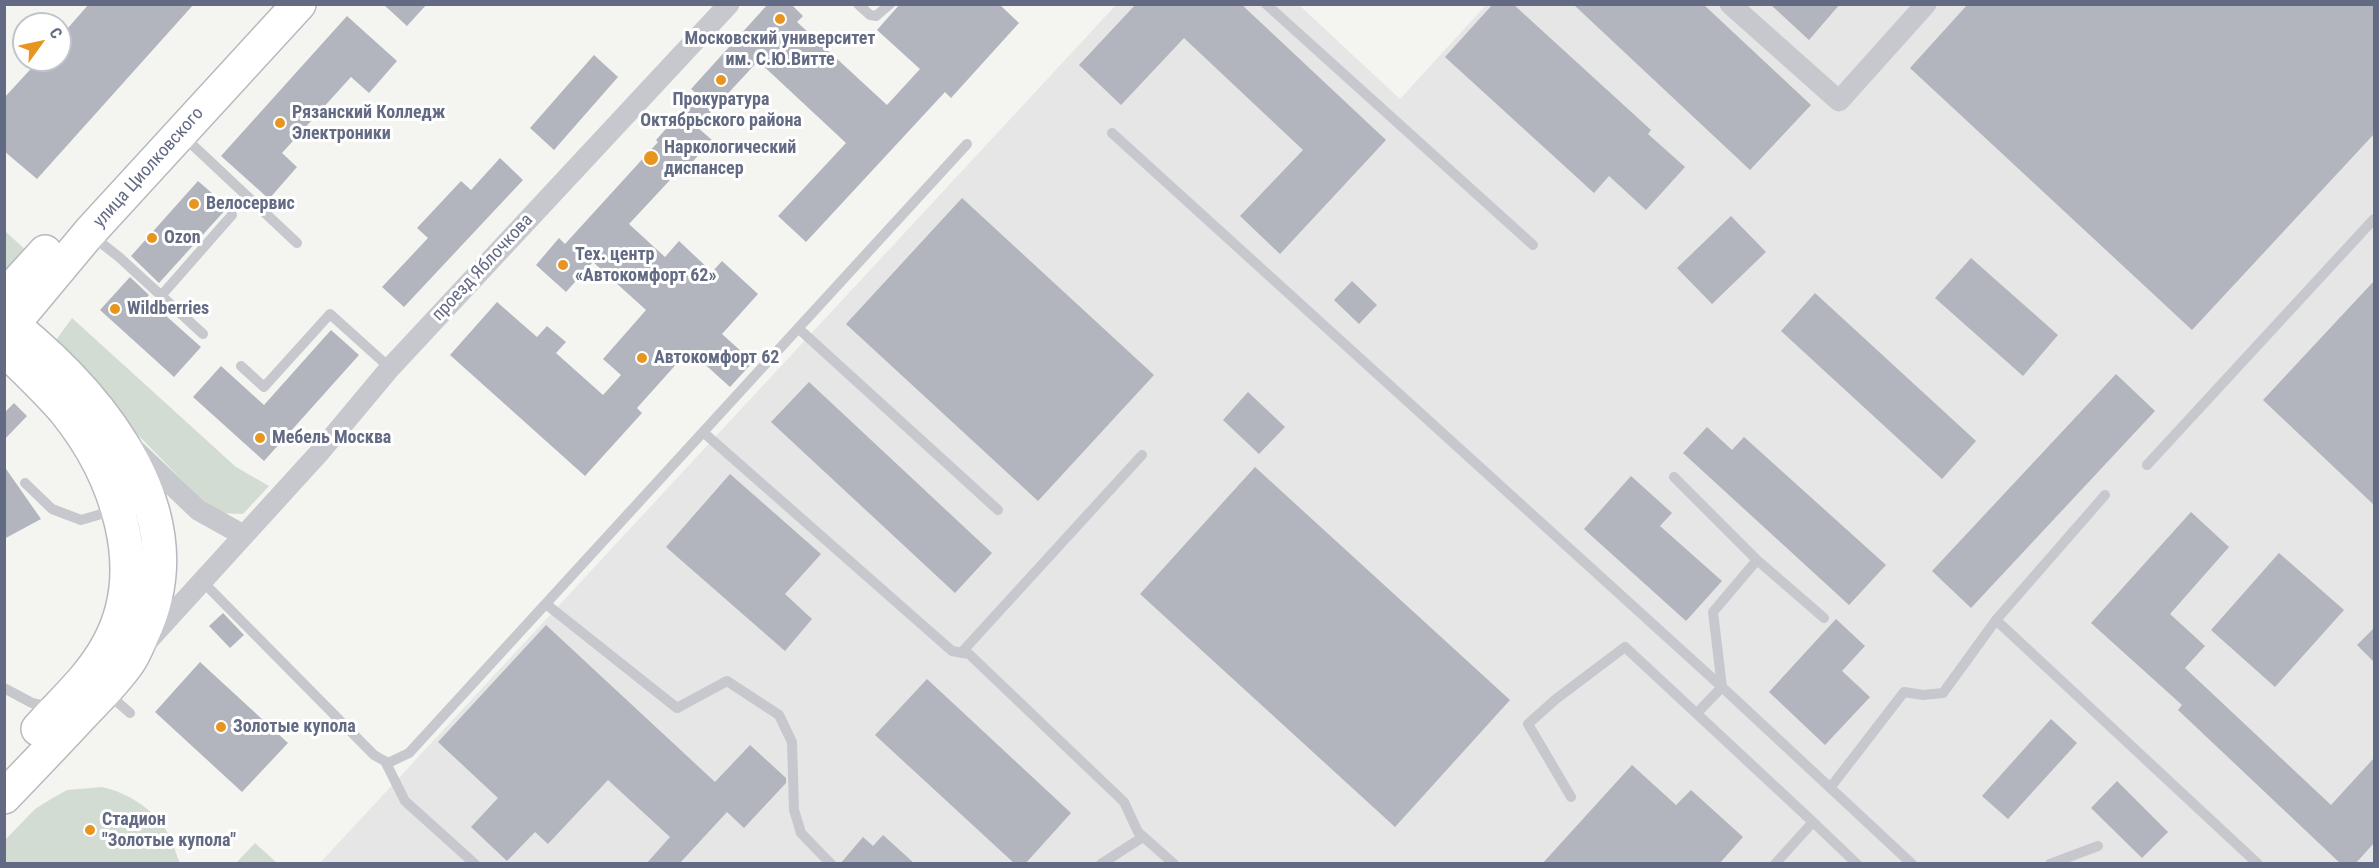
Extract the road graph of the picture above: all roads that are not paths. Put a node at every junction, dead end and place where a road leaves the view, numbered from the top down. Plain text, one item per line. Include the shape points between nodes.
1 (271, 4) edge
2 (299, 4) edge
3 (858, 4) edge
4 (890, 4) edge
5 (1266, 4) edge
6 (1730, 4) edge
7 (1926, 4) edge
8 (721, 7) edge
9 (1113, 133) dead end
10 (180, 134) junction
11 (967, 144) dead end
12 (232, 215) dead end
13 (2374, 219) edge
14 (89, 233) junction
15 (297, 243) dead end
16 (1533, 245) dead end
17 (160, 297) junction
18 (6, 326) edge
19 (798, 327) junction
20 (202, 334) dead end
21 (241, 366) dead end
22 (390, 368) junction
23 (115, 431) junction
24 (703, 432) junction
25 (1142, 455) dead end
26 (2147, 465) dead end
27 (1674, 477) dead end
28 (25, 483) dead end
29 (2105, 495) dead end
30 (118, 509) junction
31 (998, 510) dead end
32 (243, 536) junction
33 (1757, 560) junction
34 (201, 580) junction
35 (546, 604) junction
36 (1824, 618) dead end
37 (1996, 620) junction
38 (961, 653) junction
39 (129, 662) junction
40 (1722, 687) junction
41 (4, 688) edge
42 (105, 691) junction
43 (57, 708) junction
44 (130, 713) dead end
45 (1697, 713) junction
46 (385, 761) junction
47 (4, 766) edge
48 (1830, 788) junction
49 (4, 796) edge
50 (1571, 797) dead end
51 (1813, 822) junction
52 (1143, 837) junction
53 (2098, 846) dead end
54 (475, 864) edge
55 (831, 864) edge
56 (1101, 864) edge
57 (1174, 864) edge
58 (1775, 864) edge
59 (1857, 864) edge
60 (1912, 864) edge
61 (2050, 864) edge
62 (2258, 864) edge

1 - 18 main road, улица Циолковского
2 - 10 main road, улица Циолковского
3 - 4 lane via 876,16
5 - 16 lane
6 - 7 street via 1839,101
8 - 22 street, проезд Яблочкова
9 - 40 lane
10 - 14 main road, улица Циолковского
10 - 15 lane
11 - 19 lane
12 - 17 lane
13 - 26 lane
14 - 17 lane
14 - 18 main road, улица Циолковского
17 - 20 lane
18 - 23 main road, проезд Яблочкова via 57,363
18 - 30 main road via 41,384 87,444
19 - 24 lane
19 - 31 lane
21 - 22 lane via 264,387 330,314
22 - 32 street, проезд Яблочкова
23 - 32 street, проезд Яблочкова via 198,510
23 - 39 main road, проезд Яблочкова via 137,468 157,536 159,575 153,613
24 - 35 lane
24 - 38 lane via 952,651
25 - 38 lane
27 - 33 lane
28 - 30 lane via 52,509 81,520
29 - 37 lane
30 - 43 main road via 128,575 124,602 109,644 91,671
32 - 34 street, проезд Яблочкова
33 - 36 lane
33 - 40 lane via 1713,612
34 - 39 street, проезд Яблочкова
34 - 46 lane via 374,755
35 - 46 lane via 409,753
35 - 55 lane via 677,708 727,681 779,716 792,742 794,810 801,833
37 - 48 lane via 1942,693 1904,692
37 - 62 lane
38 - 52 lane via 969,654 1124,802
39 - 42 main road, проезд Яблочкова
40 - 45 lane
40 - 48 lane
41 - 43 lane via 32,703
42 - 44 lane
42 - 49 main road, проезд Яблочкова
43 - 47 main road
45 - 50 lane via 1625,647 1528,724
45 - 51 lane
46 - 54 lane via 405,801
48 - 60 lane
51 - 58 lane
51 - 59 lane
52 - 56 lane
52 - 57 lane
53 - 61 lane

